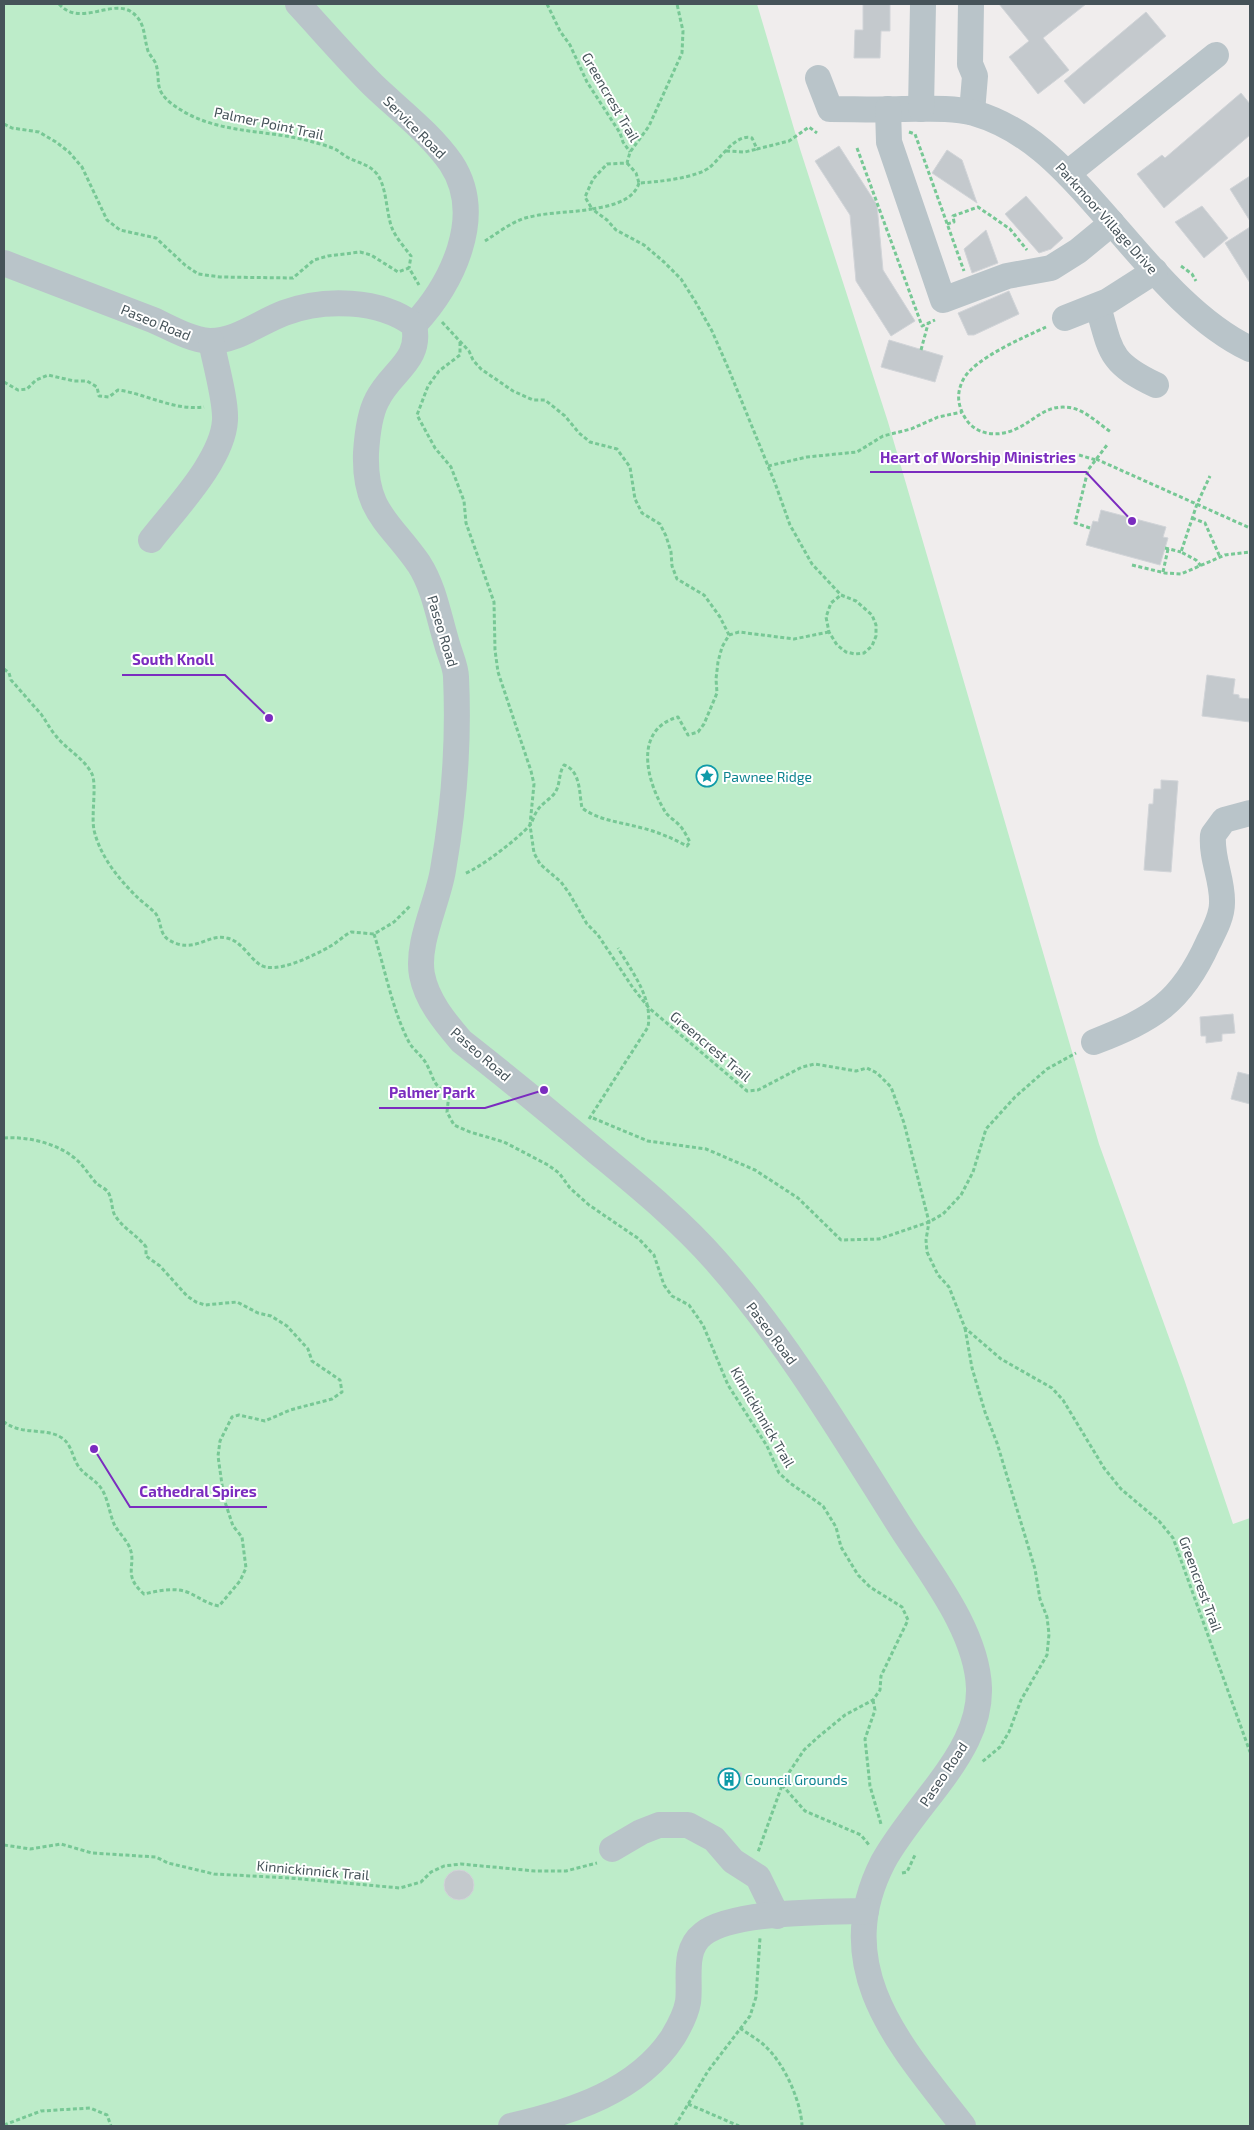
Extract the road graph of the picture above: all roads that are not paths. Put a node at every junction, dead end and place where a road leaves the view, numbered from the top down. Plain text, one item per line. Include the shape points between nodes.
1 (298, 4) edge
2 (923, 4) edge
3 (971, 4) edge
4 (1216, 55) dead end
5 (818, 78) dead end
6 (888, 109) junction
7 (921, 109) junction
8 (972, 112) junction
9 (1068, 173) junction
10 (1112, 223) junction
11 (4, 263) edge
12 (1166, 267) junction
13 (1098, 306) junction
14 (421, 318) junction
15 (1065, 318) road end
16 (211, 341) junction
17 (1250, 349) edge
18 (1156, 385) dead end
19 (151, 540) dead end
20 (1250, 813) edge
21 (1094, 1042) road end
22 (612, 1849) road end
23 (866, 1911) junction
24 (768, 1917) junction
25 (511, 2126) edge
26 (963, 2126) edge

1 - 14 street, Service Road via 372,84 440,149 451,164 466,199 458,257 447,281
2 - 7 street
3 - 8 street
4 - 9 street
5 - 6 street, Parkmoor Village Drive via 830,109
6 - 7 street, Parkmoor Village Drive
6 - 10 street via 889,142 943,300 1007,276 1051,268
7 - 8 street, Parkmoor Village Drive
8 - 9 street, Parkmoor Village Drive via 1019,133
9 - 10 street, Parkmoor Village Drive
10 - 12 street, Parkmoor Village Drive
11 - 16 street, Paseo Road via 193,338
12 - 13 street
12 - 17 street, Parkmoor Village Drive via 1200,316
13 - 15 street
13 - 18 street via 1116,357 1128,370
14 - 16 street, Paseo Road via 358,304 329,305 284,313 229,338
14 - 23 street, Paseo Road via 412,356 376,401 366,454 373,503 419,565 430,587 456,674 453,800 442,879 422,952 422,975 435,1008 461,1041 584,1126 716,1260 780,1342 958,1618 977,1670 976,1718 952,1765 890,1851 875,1879
16 - 19 street via 225,420 222,436 204,472
20 - 21 street via 1224,820 1213,835 1222,912 1182,989 1163,1008 1142,1022
22 - 24 street via 659,1825 688,1825 714,1839 733,1862 751,1871 762,1884
23 - 24 street
23 - 26 street, Paseo Road via 864,1945 867,1969 882,2014
24 - 25 street via 731,1921 702,1934 695,1942 690,1956 688,2003 680,2026 659,2056 635,2078 602,2096

